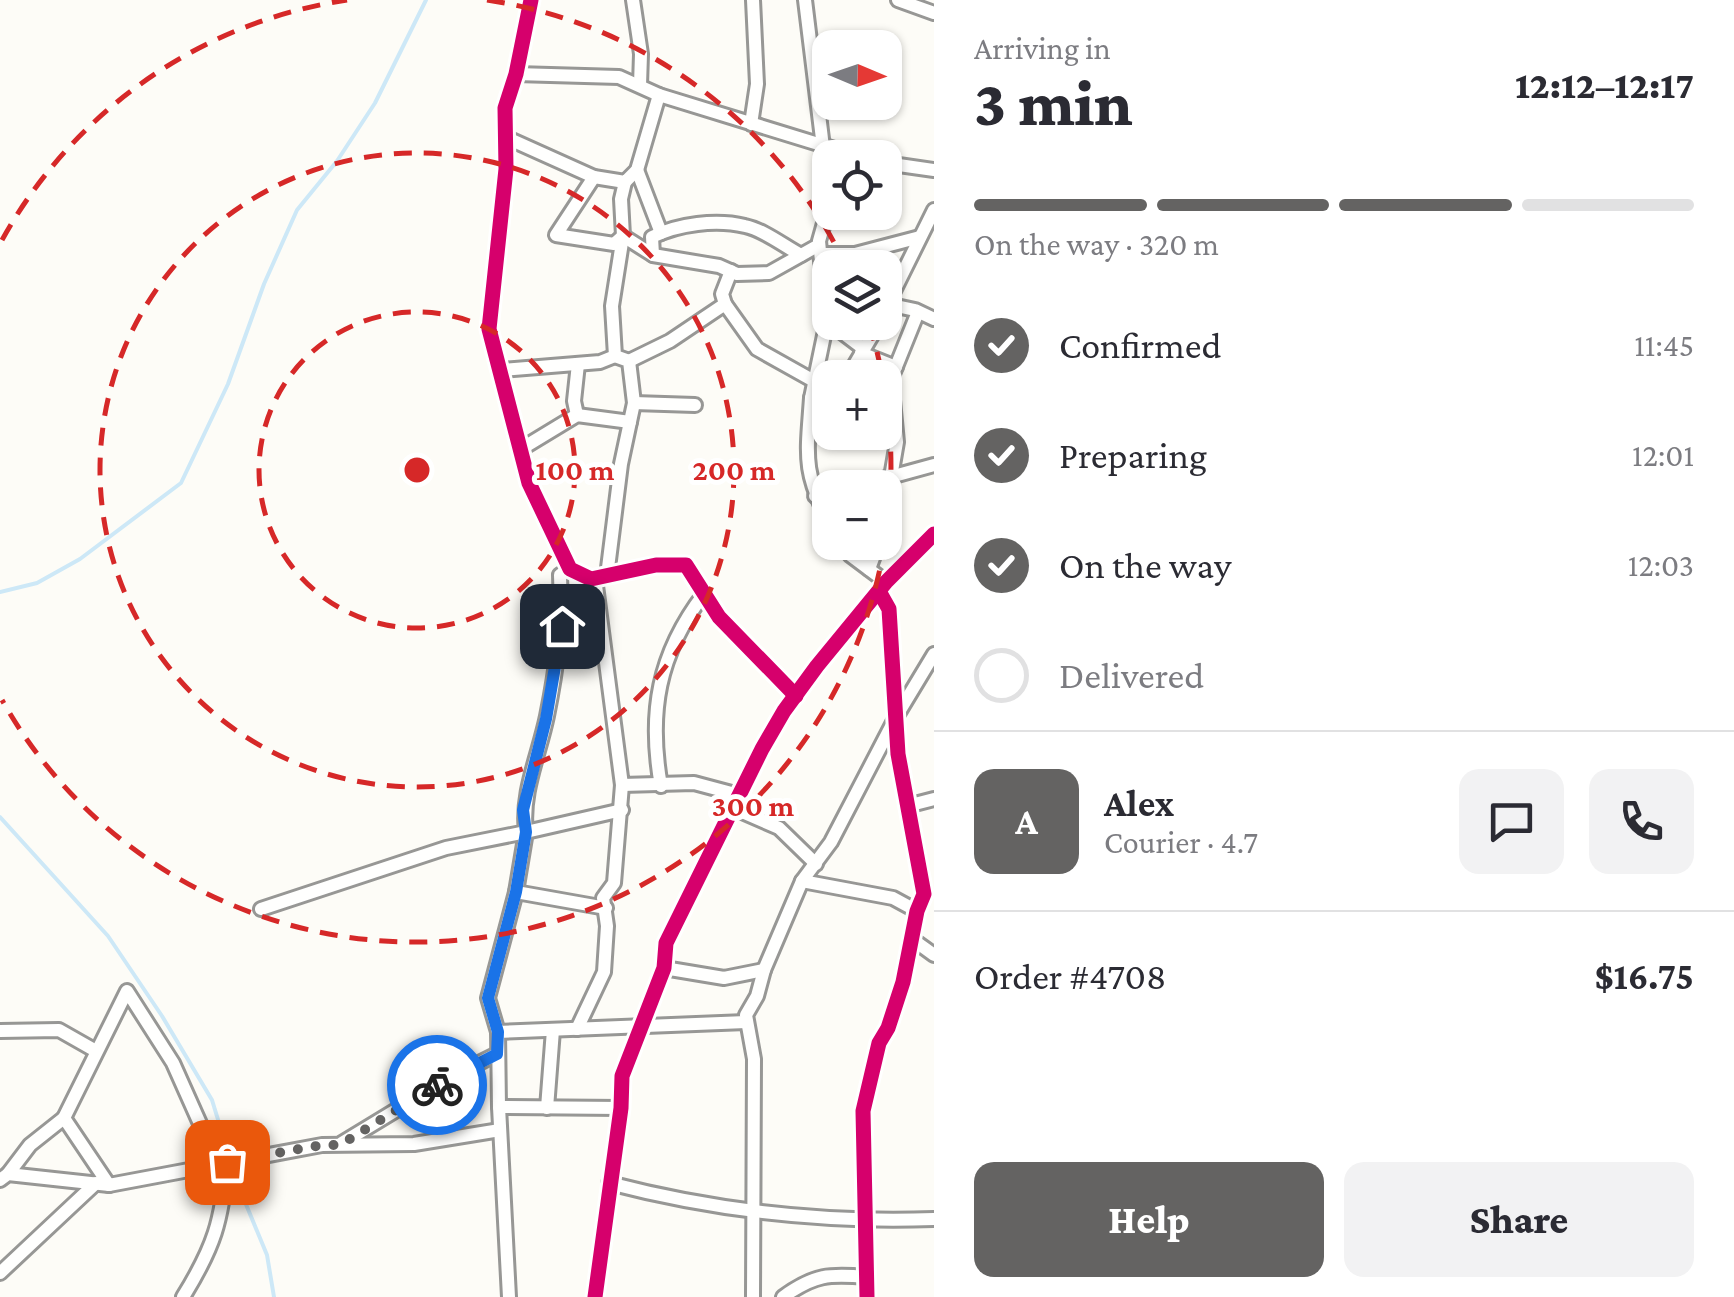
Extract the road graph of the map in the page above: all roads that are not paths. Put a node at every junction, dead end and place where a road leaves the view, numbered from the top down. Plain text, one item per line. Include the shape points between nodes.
1 (531, 0) edge
2 (633, 0) edge
3 (753, 0) edge
4 (806, 0) edge
5 (898, 0) edge
6 (934, 14) edge
7 (516, 74) junction
8 (640, 85) junction
9 (659, 94) junction
10 (751, 124) junction
11 (505, 136) junction
12 (822, 140) edge
13 (812, 143) edge
14 (902, 167) edge
15 (636, 170) junction
16 (932, 174) edge
17 (594, 177) junction
18 (625, 182) junction
19 (934, 210) edge
20 (824, 230) edge
21 (661, 233) junction
22 (623, 236) junction
23 (920, 237) junction
24 (820, 250) edge
25 (870, 250) edge
26 (812, 252) edge
27 (801, 255) junction
28 (654, 256) junction
29 (731, 271) junction
30 (902, 274) edge
31 (725, 304) junction
32 (902, 310) edge
33 (918, 312) junction
34 (934, 319) edge
35 (849, 340) edge
36 (869, 340) edge
37 (862, 351) junction
38 (622, 359) junction
39 (857, 360) edge
40 (880, 360) edge
41 (899, 360) edge
42 (578, 364) junction
43 (502, 370) junction
44 (812, 380) edge
45 (812, 392) edge
46 (811, 398) joint
47 (634, 403) junction
48 (695, 405) dead end
49 (577, 414) junction
50 (630, 422) junction
51 (521, 448) junction
52 (934, 465) edge
53 (902, 474) edge
54 (812, 482) edge
55 (934, 534) edge
56 (858, 560) edge
57 (872, 560) edge
58 (570, 569) junction
59 (869, 569) junction
60 (601, 577) junction
61 (883, 588) junction
62 (704, 594) junction
63 (934, 654) edge
64 (914, 688) junction
65 (934, 690) edge
66 (796, 696) junction
67 (896, 717) junction
68 (622, 785) junction
69 (661, 786) junction
70 (934, 798) edge
71 (736, 802) junction
72 (907, 806) junction
73 (622, 810) junction
74 (526, 832) junction
75 (816, 864) junction
76 (802, 881) junction
77 (516, 892) junction
78 (929, 893) edge
79 (606, 908) junction
80 (261, 910) dead end
81 (917, 910) junction
82 (912, 939) junction
83 (934, 955) edge
84 (664, 968) junction
85 (764, 970) junction
86 (746, 1022) junction
87 (639, 1028) junction
88 (577, 1029) junction
89 (554, 1030) junction
90 (0, 1031) edge
91 (498, 1032) junction
92 (96, 1051) junction
93 (497, 1054) junction
94 (499, 1107) junction
95 (547, 1108) junction
96 (621, 1108) junction
97 (64, 1118) junction
98 (500, 1130) junction
99 (340, 1145) junction
100 (222, 1163) junction
101 (4, 1177) edge
102 (608, 1183) junction
103 (102, 1184) junction
104 (755, 1212) junction
105 (934, 1220) edge
106 (867, 1222) junction
107 (0, 1273) edge
108 (867, 1277) junction
109 (182, 1297) edge
110 (509, 1297) edge
111 (595, 1297) edge
112 (753, 1297) edge
113 (783, 1297) edge
114 (867, 1297) edge

1 - 7 street
2 - 8 street
3 - 10 street via 757,84
4 - 12 street
5 - 6 street
7 - 8 street via 592,74
7 - 11 street
8 - 9 street
9 - 10 street
9 - 15 street
10 - 13 street
11 - 17 street
11 - 43 street via 489,329
14 - 16 street
15 - 18 street
15 - 21 street
17 - 18 street
17 - 22 street via 556,235 614,244
18 - 22 street
19 - 23 street
20 - 24 street
21 - 27 street via 675,226 747,226
21 - 28 street via 652,237
22 - 28 street
22 - 38 street via 612,306
23 - 25 street
23 - 30 street
26 - 27 street
27 - 29 street via 769,273
28 - 29 street
29 - 31 street
31 - 38 street via 670,341
31 - 44 street via 756,349
32 - 33 street
33 - 34 street
33 - 41 street
35 - 37 street
36 - 37 street
37 - 39 street
37 - 40 street
38 - 42 street
38 - 47 street
42 - 43 street
42 - 49 street
43 - 51 street
45 - 46 street
46 - 54 street
47 - 48 street
47 - 50 street
49 - 50 street
49 - 51 street
50 - 60 street
51 - 58 street via 529,483
52 - 53 street
55 - 61 street
56 - 59 street
57 - 59 street
58 - 60 street
58 - 74 street via 560,575 562,626 523,810
59 - 61 street
60 - 62 street via 686,565
60 - 68 street
61 - 66 street
61 - 67 street
62 - 66 street via 718,617
62 - 69 street via 671,650 656,695
63 - 64 street
64 - 65 street
64 - 67 street
66 - 71 street
67 - 72 street
67 - 75 street
68 - 69 street
68 - 73 street
69 - 71 street via 694,783
70 - 72 street
71 - 75 street via 778,828
71 - 84 street via 666,943
72 - 78 street
73 - 74 street
73 - 79 street
74 - 77 street
74 - 80 street via 446,848
75 - 76 street
76 - 81 street via 892,898
76 - 85 street
77 - 79 street
77 - 91 street via 488,998
78 - 81 street
79 - 88 street via 604,972
81 - 82 street
82 - 83 street
82 - 106 street via 866,1090
84 - 85 street via 724,978
84 - 87 street
85 - 86 street
86 - 87 street
86 - 104 street via 754,1059
87 - 88 street
87 - 96 street via 622,1076
88 - 89 street
89 - 91 street
89 - 95 street
90 - 92 street via 59,1030
91 - 93 street
92 - 97 street
92 - 100 street via 126,990 173,1063
93 - 94 street
93 - 99 street
94 - 95 street
94 - 98 street
95 - 96 street
96 - 102 street
97 - 101 street via 30,1144
97 - 103 street
98 - 99 street via 414,1144
98 - 110 street
99 - 100 street
100 - 103 street
100 - 109 street via 224,1205 214,1244
101 - 103 street
102 - 104 street
102 - 111 street
103 - 107 street
104 - 106 street
104 - 112 street
105 - 106 street
106 - 108 street
108 - 113 street via 830,1274 806,1280
108 - 114 street

